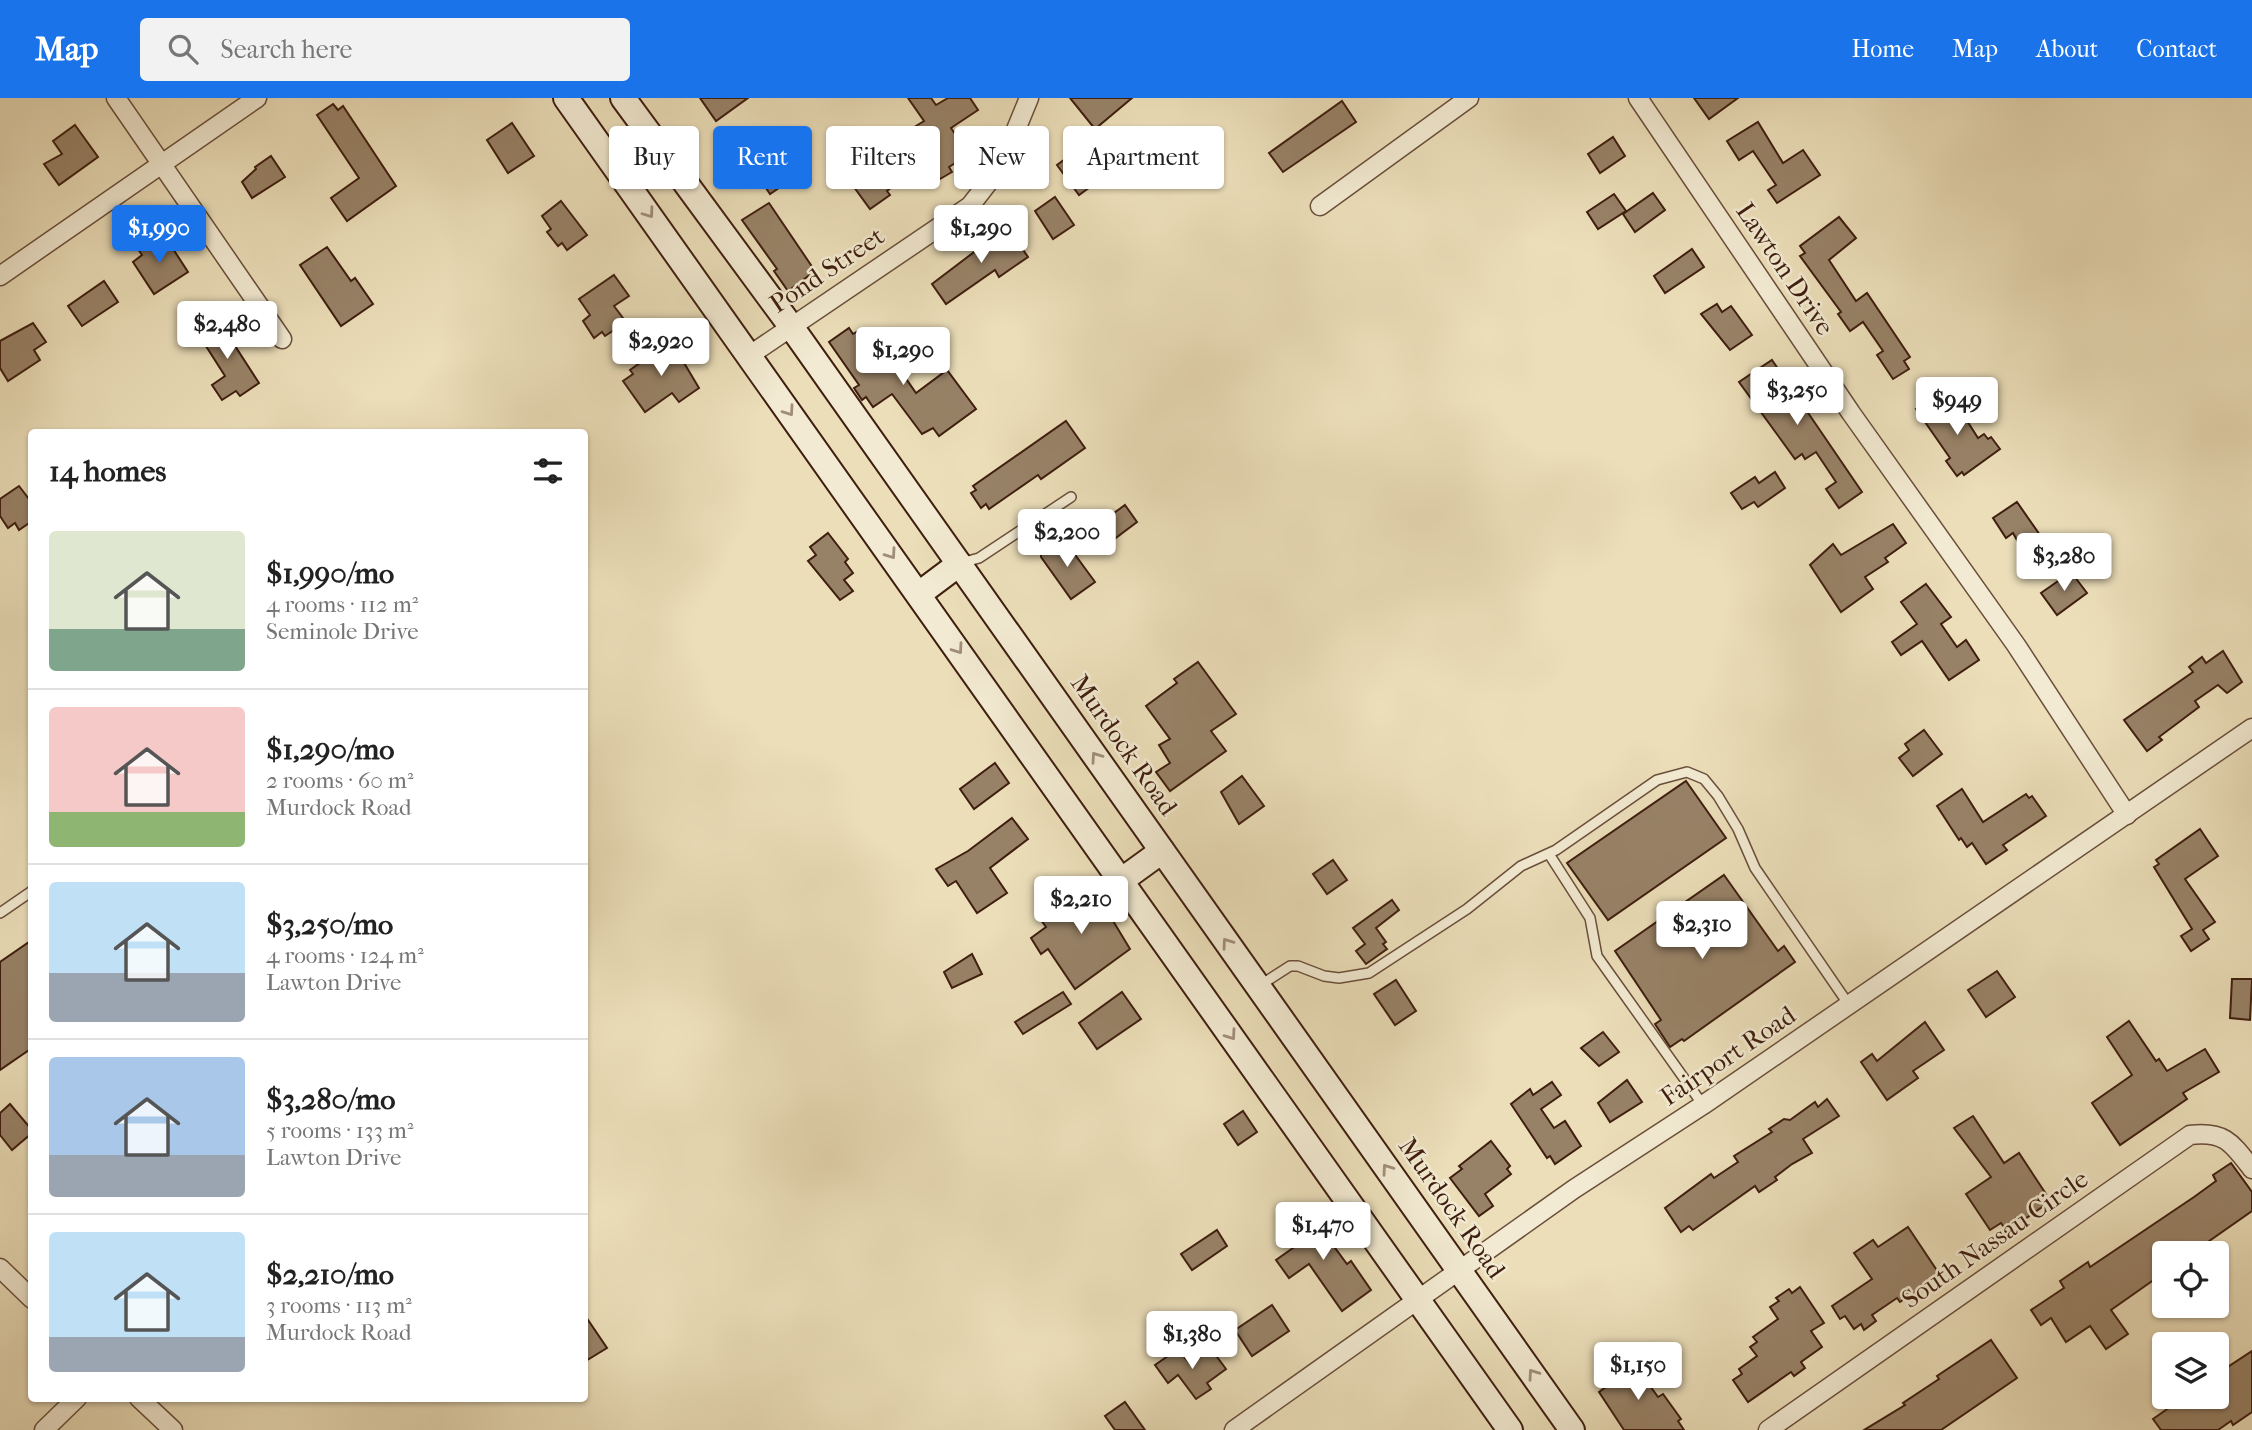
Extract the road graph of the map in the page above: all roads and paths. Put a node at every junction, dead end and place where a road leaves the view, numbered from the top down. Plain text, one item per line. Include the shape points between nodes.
1 (116, 98) edge
2 (257, 98) edge
3 (566, 98) edge
4 (623, 98) edge
5 (1029, 98) edge
6 (1469, 98) edge
7 (1638, 98) edge
8 (162, 163) junction
9 (1320, 206) dead end
10 (0, 276) edge
11 (790, 325) junction
12 (282, 339) dead end
13 (750, 355) junction
14 (1071, 497) dead end
15 (959, 564) junction
16 (919, 594) junction
17 (2252, 728) edge
18 (2127, 815) junction
19 (1162, 850) junction
20 (1549, 854) junction
21 (1122, 880) junction
22 (28, 894) edge
23 (0, 913) edge
24 (1258, 986) junction
25 (1849, 1005) junction
26 (1703, 1105) junction
27 (2252, 1169) edge
28 (0, 1268) edge
29 (1459, 1269) junction
30 (28, 1295) edge
31 (1419, 1300) junction
32 (73, 1402) edge
33 (143, 1402) edge
34 (44, 1430) edge
35 (173, 1430) edge
36 (1234, 1430) edge
37 (1510, 1430) edge
38 (1572, 1430) edge
39 (1768, 1430) edge

1 - 8 street
2 - 8 street
3 -> 13 main road
4 - 11 main road, Murdock Road
5 - 11 street, Pond Street via 1001,166 970,206
6 - 9 street
7 - 18 street, Lawton Drive via 1851,413 2016,645
8 - 10 street
8 - 12 street
11 - 13 street, Pond Street
11 - 15 main road, Murdock Road
13 -> 16 main road
14 - 15 lane via 979,558
15 - 16 main road
19 -> 15 main road, Murdock Road
16 -> 21 main road
17 - 18 street, Fairport Road
18 - 25 street, Fairport Road
19 - 21 main road
24 -> 19 main road, Murdock Road
20 - 24 lane via 1521,866 1466,909 1369,973 1339,978 1290,966
20 - 25 lane via 1657,780 1676,772 1695,774 1718,796 1755,867
20 - 26 lane via 1590,918 1597,956
21 -> 31 main road
22 - 23 lane
29 -> 24 main road, Murdock Road
25 - 26 street, Fairport Road
26 - 29 street, Fairport Road
27 - 39 street, South Nassau Circle via 2233,1144 2219,1135 2190,1135
28 - 30 street
29 - 31 street, Fairport Road
38 -> 29 main road, Murdock Road
31 - 36 street, Fairport Road
31 - 37 main road
32 - 34 street
33 - 35 street

